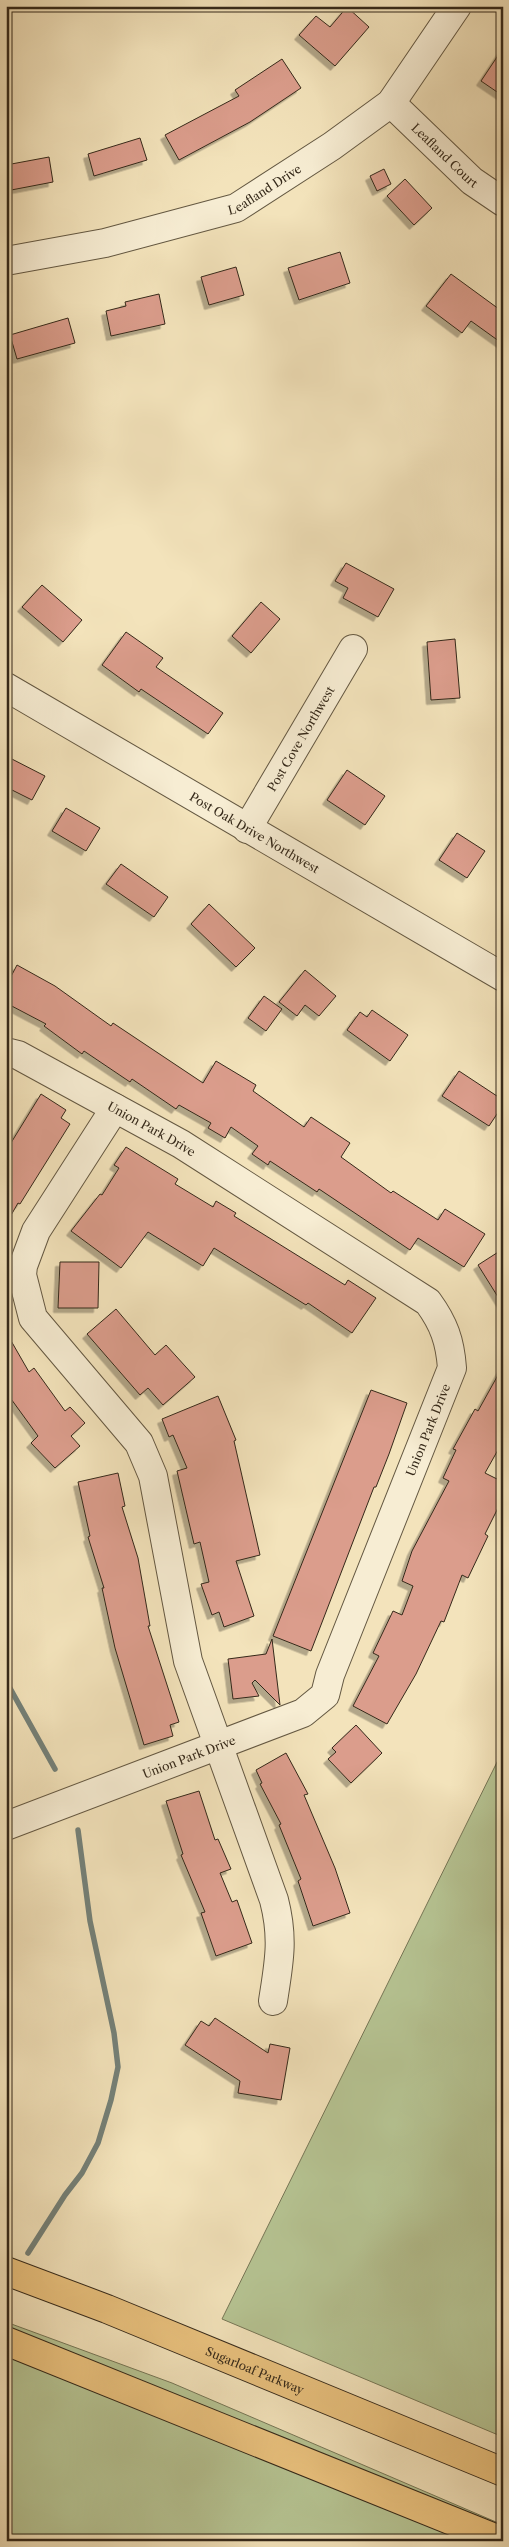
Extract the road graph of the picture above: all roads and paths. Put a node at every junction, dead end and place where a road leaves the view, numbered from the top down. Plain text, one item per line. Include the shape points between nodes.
1 (457, 6) edge
2 (391, 103) junction
3 (503, 202) edge
4 (6, 261) edge
5 (353, 649) dead end
6 (6, 686) edge
7 (246, 829) junction
8 (503, 977) edge
9 (6, 1052) edge
10 (115, 1108) junction
11 (218, 1746) junction
12 (6, 1826) edge
13 (273, 2001) dead end
14 (6, 2271) edge
15 (6, 2341) edge
16 (503, 2472) edge
17 (502, 2541) edge

1 - 2 street, Leafland Drive
2 - 3 street, Leafland Court via 472,181
2 - 4 street, Leafland Drive via 332,146 236,208 105,243
5 - 7 street, Post Cove Northwest
6 - 7 street, Post Oak Drive Northwest
7 - 8 street, Post Oak Drive Northwest
9 - 10 street, Union Park Drive via 18,1054
10 - 11 street via 36,1231 22,1275 33,1318 139,1443 149,1468 188,1661
10 - 11 street, Union Park Drive via 181,1144 428,1302 450,1341 452,1368 330,1675 325,1695 303,1713
11 - 12 street, Union Park Drive
11 - 13 street via 281,1925
14 - 16 main road, Sugarloaf Parkway via 107,2309
15 - 17 main road

